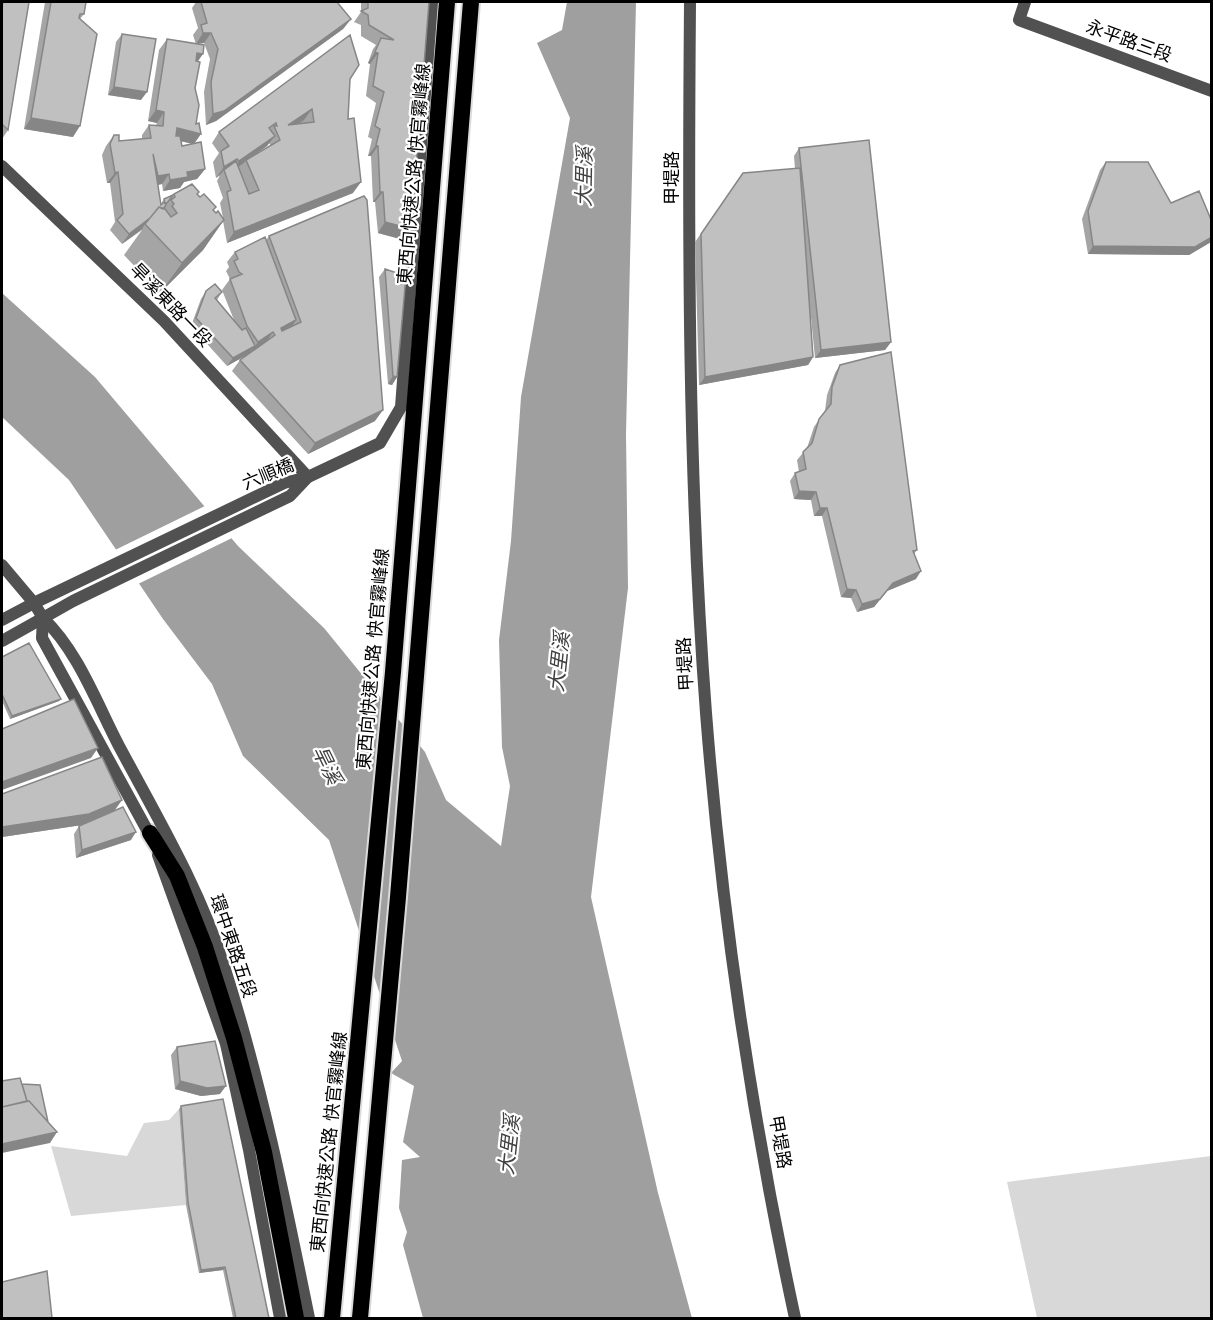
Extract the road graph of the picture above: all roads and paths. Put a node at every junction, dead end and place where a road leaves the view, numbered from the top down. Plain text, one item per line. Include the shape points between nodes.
1 (432, 2) edge
2 (447, 2) edge
3 (471, 2) edge
4 (690, 2) edge
5 (1025, 2) edge
6 (1212, 91) edge
7 (2, 166) edge
8 (308, 477) junction
9 (2, 565) edge
10 (34, 603) junction
11 (43, 618) junction
12 (2, 620) edge
13 (2, 641) edge
14 (150, 833) junction
15 (279, 1318) edge
16 (296, 1318) edge
17 (309, 1318) edge
18 (332, 1318) edge
19 (360, 1318) edge
20 (795, 1318) edge

1 - 8 street via 401,407 380,443
2 - 18 highway, 東西向快速公路 快官霧峰線 via 393,672
3 - 19 highway
4 - 20 street, 甲堤路 via 692,397 706,712 734,978
5 - 6 street, 永平路三段 via 1019,20
7 - 8 street, 旱溪東路一段 via 164,321
8 - 10 street, 六順橋 via 284,483
8 - 11 street, 六順橋 via 290,496
9 - 10 street, 環中東路五段
10 - 11 street, 環中東路五段
10 - 12 street, 六順橋
11 - 13 street, 六順橋
11 - 14 street, 環中東路五段 via 42,638
11 - 17 street, 環中東路五段 via 57,631 190,879 224,965 273,1139
14 - 15 street, 環中東路五段 via 226,1044
14 - 16 highway via 177,876 206,947 234,1038 264,1152

